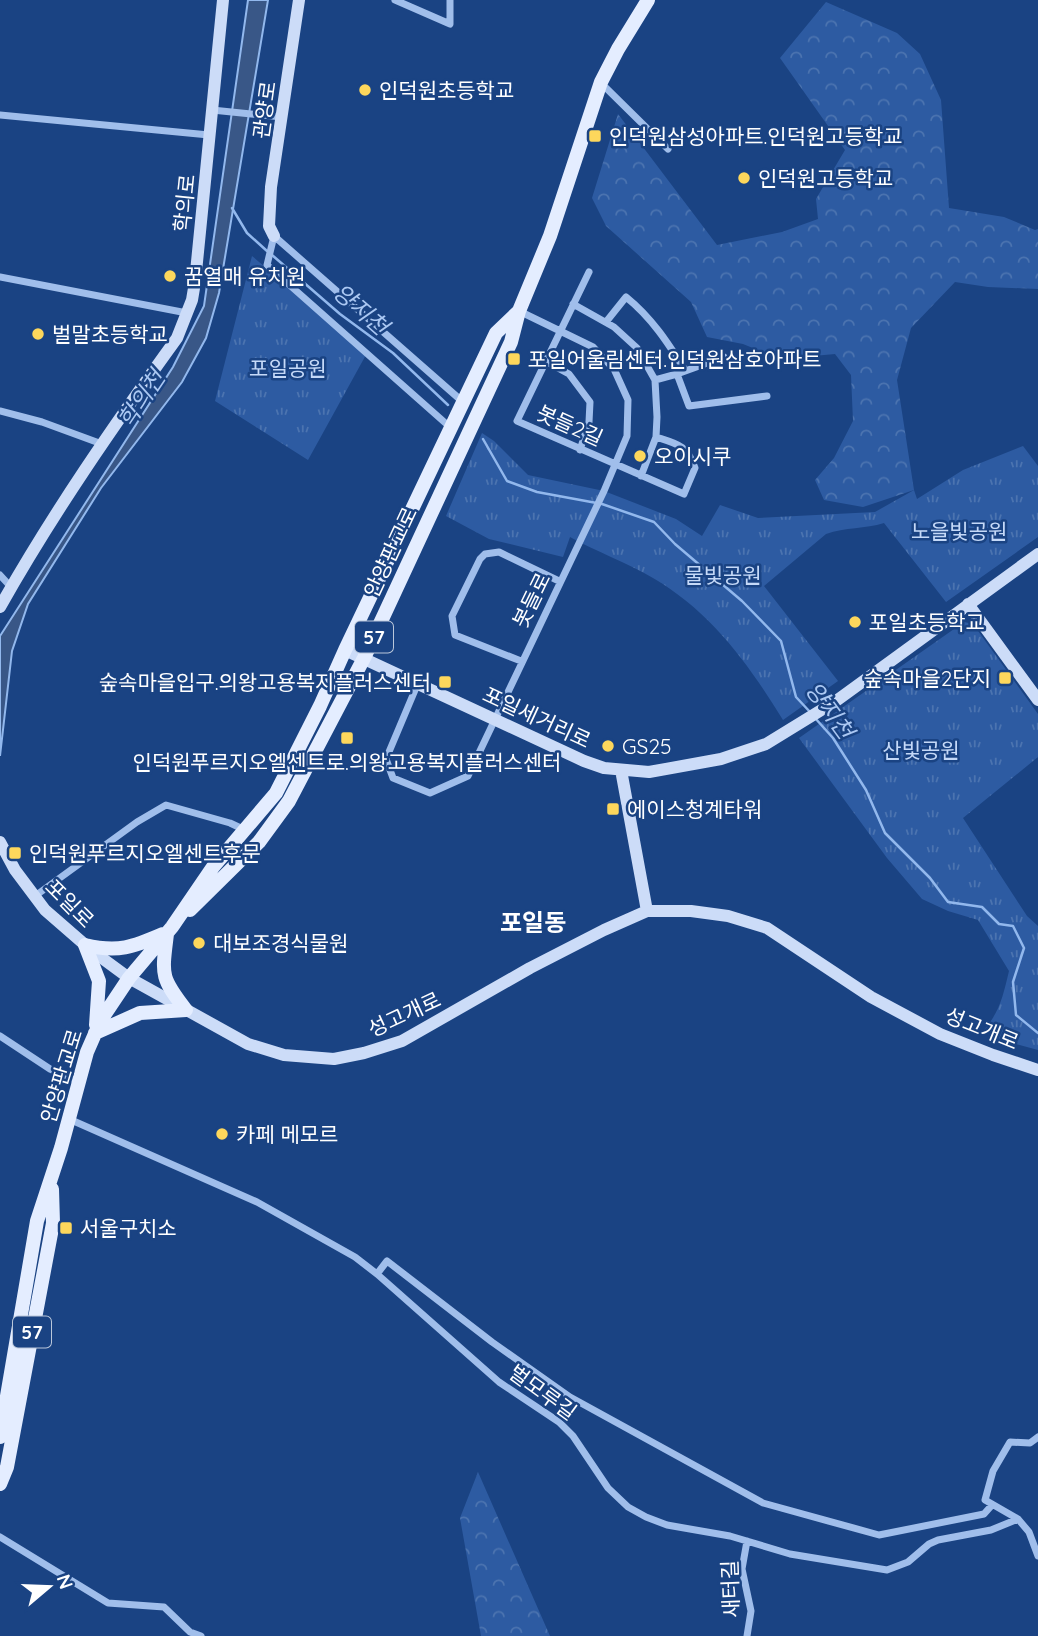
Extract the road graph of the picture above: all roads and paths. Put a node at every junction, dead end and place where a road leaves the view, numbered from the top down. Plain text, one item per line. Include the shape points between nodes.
1 (223, 0) edge
2 (299, 0) edge
3 (395, 0) edge
4 (450, 0) edge
5 (648, 0) edge
6 (601, 82) junction
7 (218, 111) junction
8 (0, 115) edge
9 (278, 116) junction
10 (209, 135) junction
11 (668, 149) dead end
12 (272, 237) junction
13 (589, 272) dead end
14 (0, 276) edge
15 (572, 304) junction
16 (519, 311) junction
17 (187, 313) junction
18 (606, 322) junction
19 (559, 331) junction
20 (724, 356) dead end
21 (545, 361) junction
22 (681, 372) junction
23 (655, 380) junction
24 (767, 396) dead end
25 (463, 403) junction
26 (0, 411) edge
27 (451, 428) junction
28 (656, 437) junction
29 (102, 444) junction
30 (580, 450) junction
31 (616, 464) junction
32 (641, 476) junction
33 (1038, 554) edge
34 (0, 575) edge
35 (559, 581) junction
36 (11, 587) junction
37 (968, 604) junction
38 (0, 607) edge
39 (345, 650) junction
40 (364, 658) junction
41 (522, 661) junction
42 (418, 682) junction
43 (1038, 700) edge
44 (496, 719) junction
45 (621, 770) junction
46 (245, 830) junction
47 (0, 842) edge
48 (35, 896) junction
49 (647, 911) junction
50 (170, 929) junction
51 (85, 945) junction
52 (129, 978) junction
53 (186, 1010) junction
54 (95, 1033) junction
55 (0, 1037) edge
56 (1038, 1070) edge
57 (79, 1082) junction
58 (68, 1119) junction
59 (52, 1178) junction
60 (377, 1274) junction
61 (0, 1437) edge
62 (1038, 1437) edge
63 (0, 1484) edge
64 (992, 1505) junction
65 (1018, 1519) junction
66 (0, 1537) edge
67 (747, 1541) junction
68 (1038, 1556) edge
69 (201, 1636) edge
70 (747, 1636) edge

1 - 7 street, 학의로
2 - 9 street, 관양로
3 - 4 street via 450,24
5 - 6 main road, 안양판교로 / 57
6 - 11 street
6 - 16 main road, 안양판교로 / 57 via 550,236
7 - 9 street
7 - 10 street, 학의로
8 - 10 street
9 - 12 street, 관양로
10 - 17 street, 학의로 via 195,282
12 - 25 street
12 - 27 street via 267,265
13 - 15 street, 봇들2길
14 - 17 street
15 - 18 street
15 - 19 street, 봇들2길
16 - 19 street, 봇들로
16 - 25 main road, 안양판교로 / 57 via 496,333
16 - 40 main road, 안양판교로 / 57 via 511,342
17 - 29 street, 학의로 via 177,338
18 - 22 street via 626,297 663,335
18 - 23 street via 637,348
19 - 21 street, 봇들2길
19 - 31 street, 봇들로 via 593,347 614,369 628,400 627,436
20 - 22 street
21 - 30 street via 569,374 590,402
21 - 30 street, 봇들2길 via 517,421
22 - 23 street
22 - 24 street via 689,405
23 - 28 street
25 - 27 main road, 안양판교로 / 57
26 - 29 street
27 - 39 main road, 안양판교로 / 57
28 - 32 street
28 - 32 street, 봇들2길 via 690,452 695,468 684,494
29 - 36 street, 학의로
30 - 31 street, 봇들2길
31 - 32 street, 봇들2길
31 - 35 street, 봇들로
33 - 37 street, 포일세거리로
34 - 36 street
35 - 41 street, 봇들로
35 - 41 street via 499,552 485,554 452,616 455,635
36 - 38 street, 학의로
37 - 43 street
37 - 45 street, 포일세거리로 via 813,716 766,744 721,759 649,772
39 - 40 street, 포일세거리로
39 - 46 main road, 안양판교로 / 57 via 276,793
40 - 42 street, 포일세거리로
40 - 50 main road, 안양판교로 / 57 via 281,812 259,842
41 - 44 street, 봇들로
42 - 44 street, 포일세거리로
42 - 44 street, 봇들로 via 386,759 393,778 430,793 468,776
44 - 45 street, 포일세거리로 via 584,761
45 - 49 street
46 - 48 street via 166,804
46 - 50 main road, 안양판교로 / 57
47 - 48 street, 포일로
48 - 51 street, 포일로
49 - 53 street, 성고개로 via 530,968 402,1041 364,1053 334,1059 284,1055 247,1044
49 - 56 street, 성고개로 via 728,916 766,928 871,997 940,1034
50 - 51 main road via 117,950
50 - 52 main road, 안양판교로 / 57
50 - 53 main road via 163,974
51 - 52 street, 포일로
51 - 54 main road via 99,981
52 - 53 street, 성고개로
52 - 54 main road, 안양판교로 / 57
53 - 54 main road via 140,1013
54 - 57 main road, 안양판교로 / 57
55 - 57 street
57 - 58 main road, 안양판교로 / 57
58 - 59 main road, 안양판교로 / 57
58 - 60 street, 벌모루길 via 257,1202
59 - 61 main road, 안양판교로 / 57 via 37,1221
59 - 63 main road, 안양판교로 / 57 via 53,1223
60 - 64 street via 387,1261 570,1397 762,1503 879,1535 984,1514
60 - 67 street, 벌모루길 via 499,1382 559,1422 608,1488 628,1507 667,1525
62 - 64 street via 1030,1443 1010,1442 992,1471 985,1500
64 - 65 street
65 - 67 street, 벌모루길 via 991,1530 938,1539 908,1562 887,1570 790,1554
65 - 68 street
66 - 69 street via 108,1603 163,1606 190,1632
67 - 70 street, 새터길 via 742,1569 751,1611

